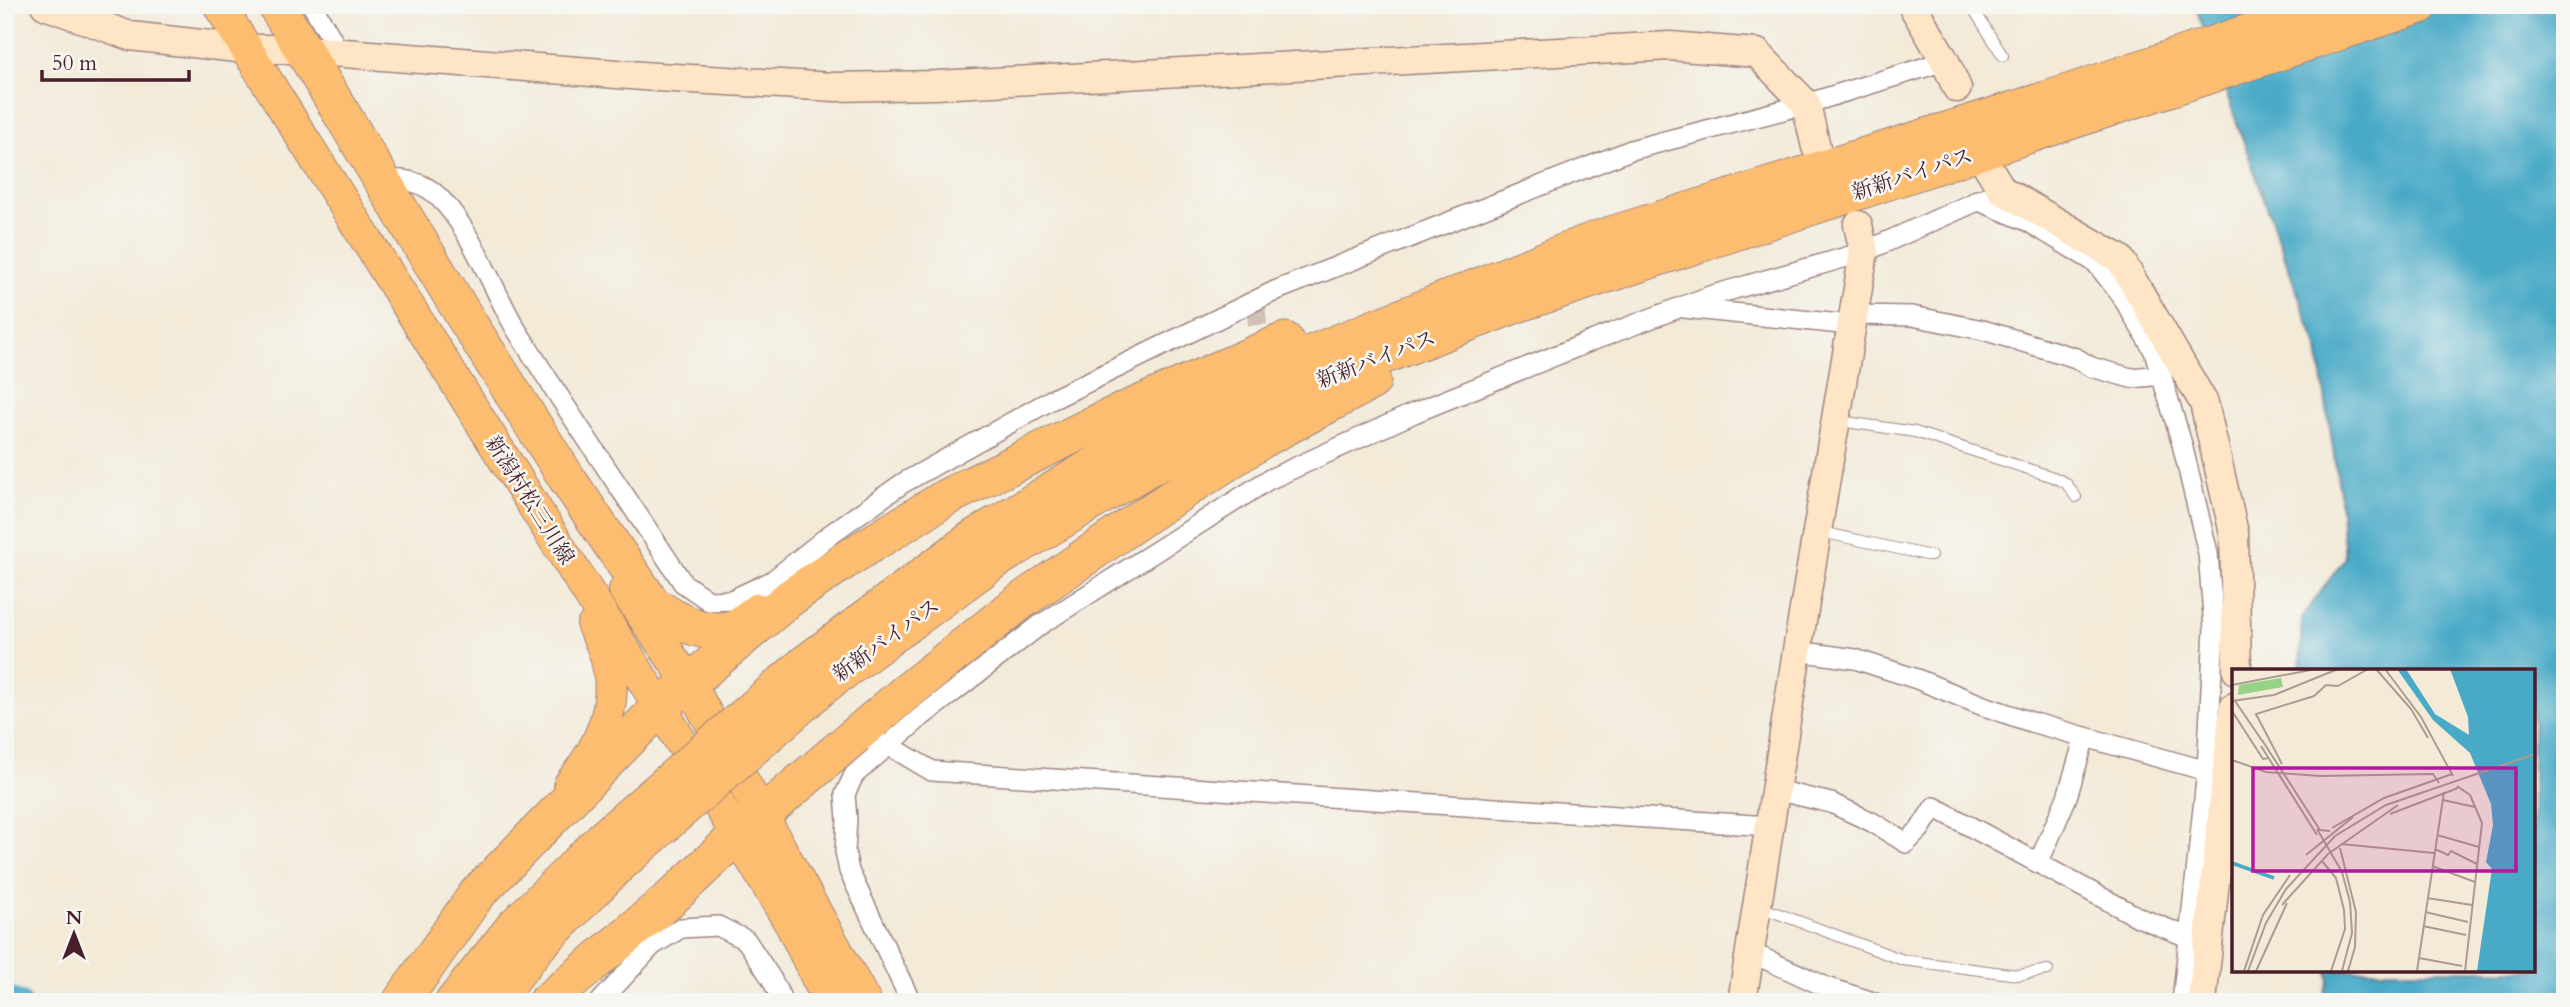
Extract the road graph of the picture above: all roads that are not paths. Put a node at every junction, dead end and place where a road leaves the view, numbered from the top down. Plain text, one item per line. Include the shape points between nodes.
1 (45, 5) edge
2 (219, 5) edge
3 (264, 5) edge
4 (276, 5) edge
5 (312, 5) edge
6 (1912, 5) edge
7 (1971, 5) edge
8 (2332, 5) edge
9 (2420, 5) edge
10 (246, 49) junction
11 (297, 49) junction
12 (340, 54) junction
13 (2003, 56) dead end
14 (1945, 61) junction
15 (1957, 88) dead end
16 (1805, 104) junction
17 (2068, 108) junction
18 (1816, 147) dead end
19 (1985, 162) dead end
20 (377, 181) junction
21 (1990, 195) junction
22 (1861, 238) junction
23 (1595, 240) junction
24 (1277, 289) junction
25 (1514, 305) junction
26 (1256, 306) dead end
27 (1679, 308) junction
28 (1852, 320) junction
29 (2162, 375) junction
30 (1835, 421) junction
31 (1266, 458) dead end
32 (1268, 480) junction
33 (524, 489) junction
34 (2077, 497) dead end
35 (1817, 531) junction
36 (1931, 556) dead end
37 (835, 567) junction
38 (779, 585) junction
39 (1797, 651) junction
40 (2237, 669) edge
41 (814, 675) junction
42 (690, 683) junction
43 (660, 707) junction
44 (2232, 725) edge
45 (2085, 737) junction
46 (849, 741) junction
47 (888, 745) junction
48 (2207, 771) junction
49 (1775, 790) junction
50 (750, 826) junction
51 (1769, 826) junction
52 (610, 852) junction
53 (2039, 862) junction
54 (506, 864) junction
55 (1756, 905) junction
56 (676, 913) junction
57 (2190, 938) junction
58 (1749, 952) junction
59 (2048, 970) dead end
60 (401, 1002) edge
61 (454, 1002) edge
62 (493, 1002) edge
63 (547, 1002) edge
64 (600, 1002) edge
65 (783, 1002) edge
66 (829, 1002) edge
67 (865, 1002) edge
68 (911, 1002) edge
69 (1742, 1002) edge
70 (1873, 1002) edge
71 (2182, 1002) edge
72 (2202, 1002) edge

1 - 10 street via 130,36
2 - 10 main road, 新潟村松三川線
3 - 11 main road
4 - 11 highway
5 - 12 street
6 - 14 street
7 - 13 lane
8 - 17 highway, 新新バイパス
9 - 17 highway, 新新バイパス
10 - 11 street
10 - 33 main road, 新潟村松三川線
11 - 12 street
11 - 20 highway
12 - 16 street via 866,87 1670,46 1757,53
14 - 15 street
14 - 16 street
16 - 18 street
16 - 24 street via 1631,150
17 - 23 highway, 新新バイパス
17 - 25 highway, 新新バイパス
19 - 21 street
20 - 38 highway via 652,604 693,626 736,628
20 - 42 main road, 新潟村松三川線 via 492,386
21 - 22 street
21 - 29 street via 2096,263 2154,351
21 - 40 street via 2120,259 2204,403 2234,533
22 - 27 street
22 - 28 street
23 - 37 highway via 1364,309 1237,361 947,497
23 - 41 highway, 新新バイパス via 1298,359 1134,442 974,538
24 - 26 street
24 - 38 street via 1051,400 903,483 832,533
25 - 41 highway, 新新バイパス via 1312,383 1151,466
25 - 46 highway via 1263,439 1161,505 1021,601
27 - 28 street
27 - 32 street via 1414,413
28 - 29 street via 1912,316 1983,330 2131,378
28 - 30 street
29 - 48 street via 2208,553 2214,628
30 - 34 lane via 1915,432 1952,443 2053,477 2066,483
30 - 35 street
31 - 32 street
32 - 47 street via 1040,625
33 - 43 main road, 新潟村松三川線
33 - 54 main road via 525,514 606,649 611,695 606,727 581,771
35 - 36 lane
35 - 39 street
37 - 38 highway
37 - 42 highway via 791,597
39 - 45 street via 1855,659 2006,714
39 - 49 street
41 - 52 highway, 新新バイパス, bridge
42 - 43 highway
42 - 50 main road, 新潟村松三川線
43 - 50 main road, 新潟村松三川線
43 - 54 highway
44 - 72 street
45 - 48 street
45 - 53 street via 2067,797
46 - 47 street
46 - 50 highway
47 - 51 street via 932,771
47 - 68 street via 854,775 845,794 845,851 849,871
48 - 57 street
49 - 51 street
49 - 53 street via 1831,803 1906,843 1934,807
50 - 56 highway
50 - 66 main road, 新潟村松三川線
50 - 67 main road, 新潟村松三川線
51 - 55 street
52 - 61 highway, 新新バイパス via 515,926
52 - 62 highway, 新新バイパス
53 - 57 street via 2138,917
54 - 60 highway via 477,894
55 - 58 street
55 - 59 lane via 1903,960 2018,975
56 - 63 highway
56 - 64 street
56 - 65 street via 746,940
57 - 71 street
58 - 69 street
58 - 70 street via 1826,987

